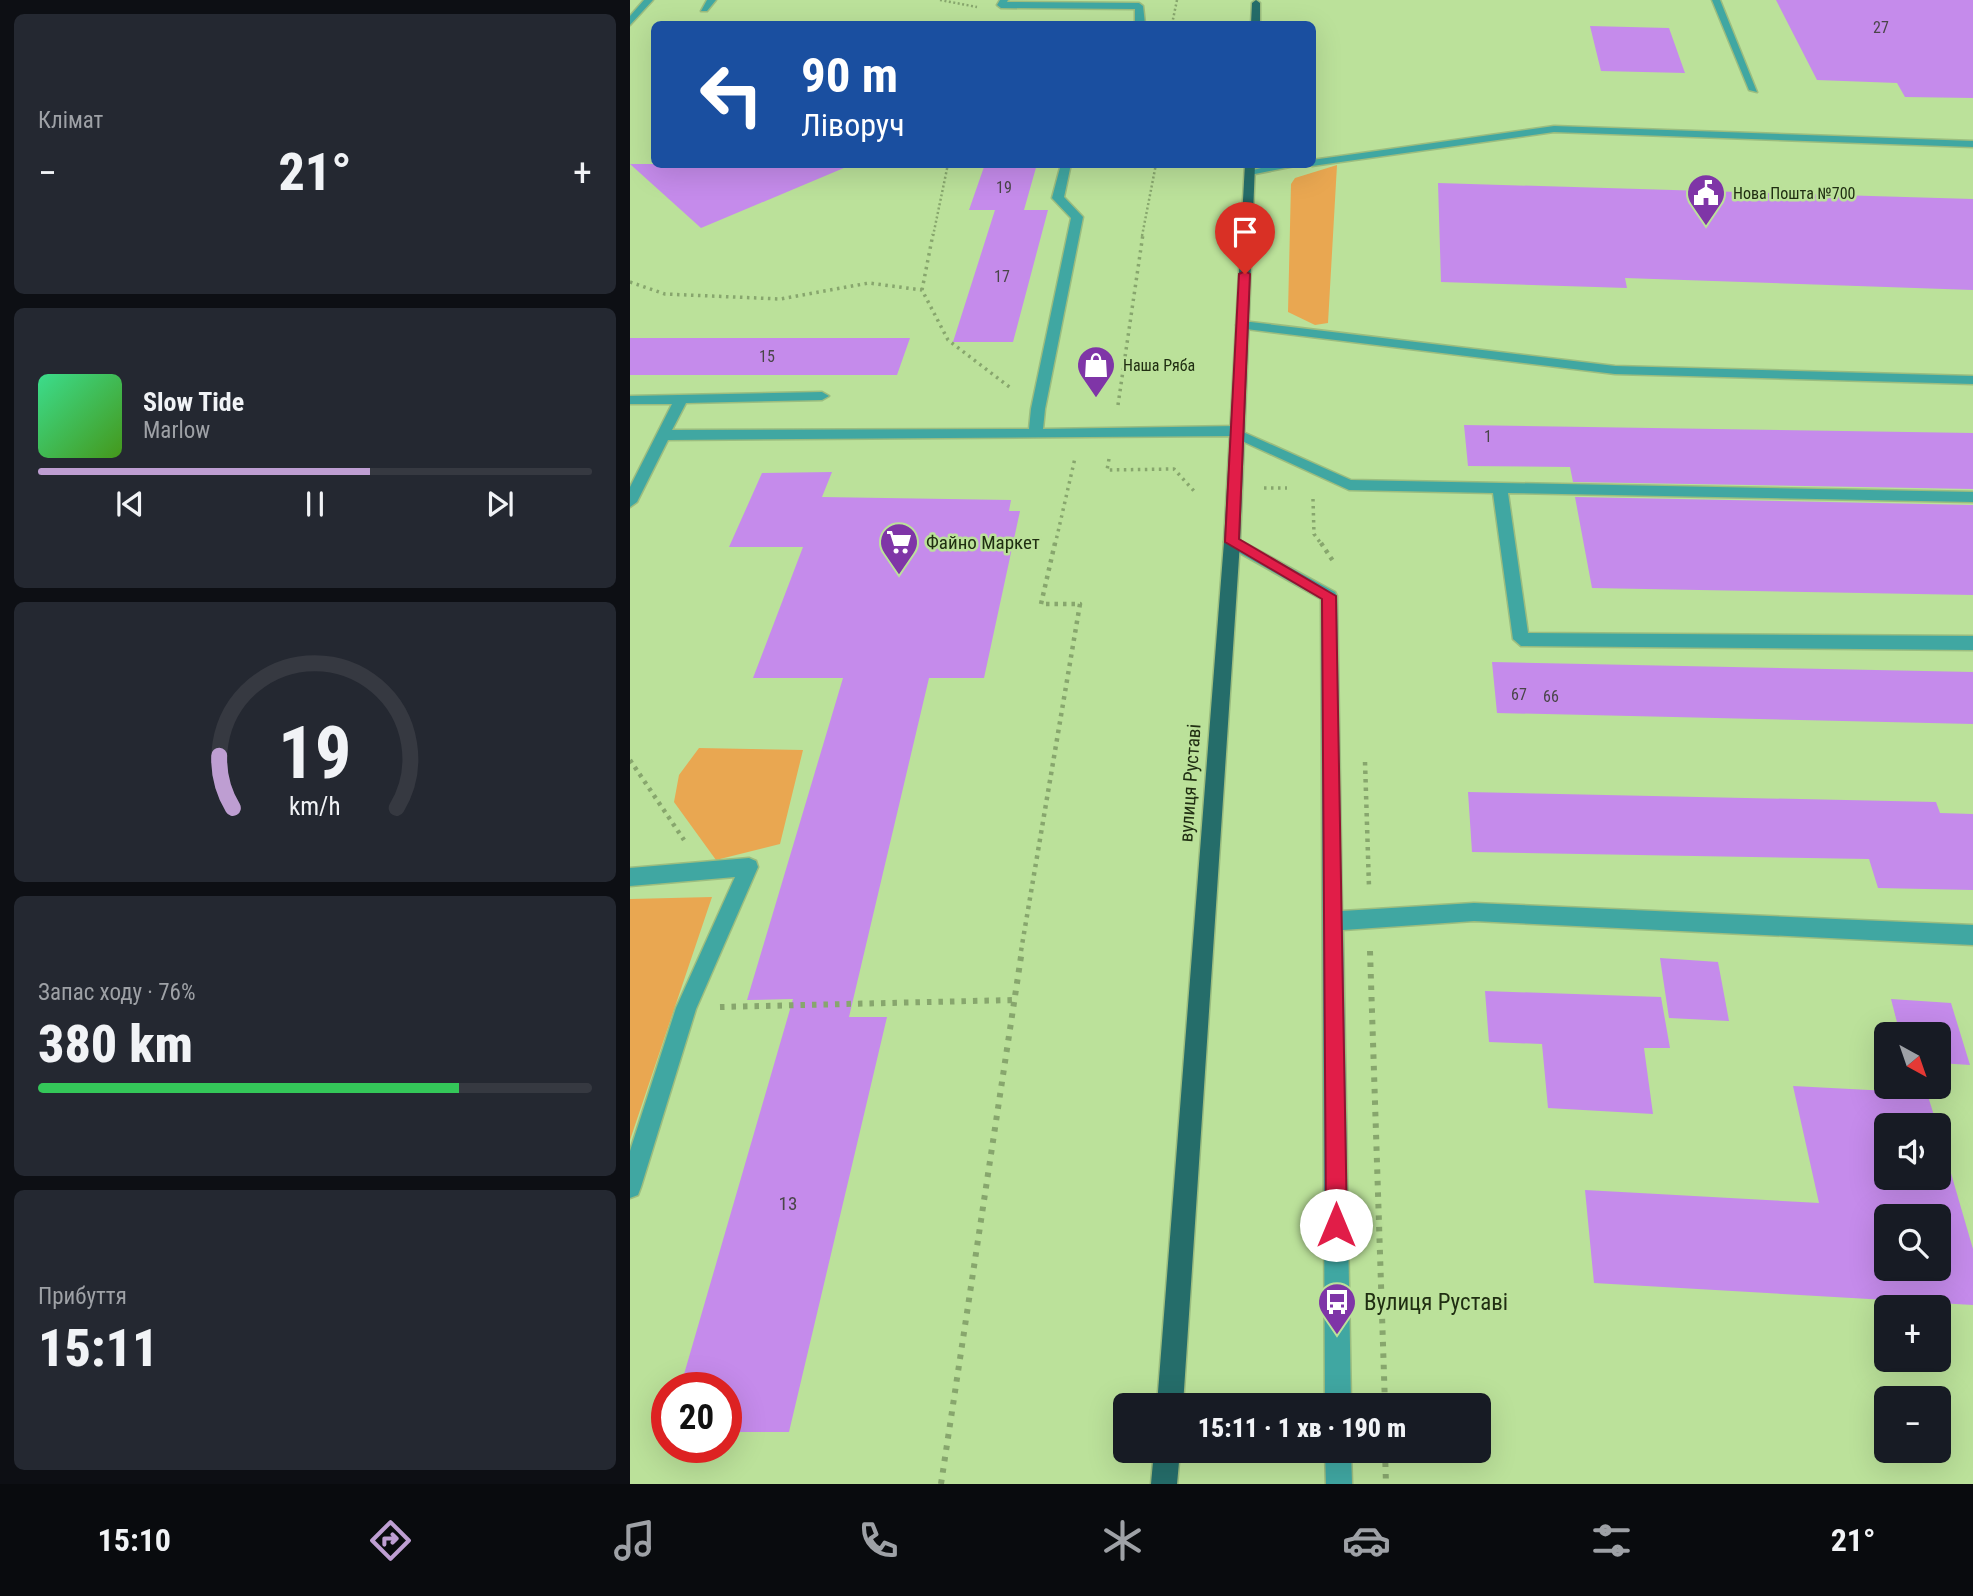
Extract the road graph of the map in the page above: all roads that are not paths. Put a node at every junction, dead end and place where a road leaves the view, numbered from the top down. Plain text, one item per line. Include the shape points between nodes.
1 (649, 0) edge
2 (712, 0) edge
3 (1003, 0) edge
4 (1716, 0) edge
5 (1256, 1) edge
6 (1139, 3) edge
7 (704, 9) dead end
8 (1140, 21) edge
9 (1255, 21) edge
10 (630, 22) edge
11 (1754, 90) dead end
12 (1973, 144) edge
13 (1316, 162) edge
14 (1065, 168) edge
15 (1250, 168) edge
16 (1242, 325) junction
17 (1973, 380) edge
18 (822, 396) dead end
19 (630, 400) edge
20 (680, 401) junction
21 (1237, 433) junction
22 (1036, 434) junction
23 (662, 435) junction
24 (1500, 488) junction
25 (1973, 497) edge
26 (630, 502) edge
27 (1232, 542) junction
28 (1973, 643) edge
29 (630, 877) edge
30 (1334, 921) junction
31 (1973, 935) edge
32 (630, 1187) edge
33 (1171, 1393) edge
34 (1338, 1393) edge
35 (1166, 1463) edge
36 (1338, 1463) edge
37 (1164, 1484) edge
38 (1339, 1484) edge

1 - 10 lane
2 - 7 lane
3 - 6 lane via 1001,5
4 - 11 lane
5 - 9 main road
6 - 8 lane
12 - 13 lane via 1554,129
14 - 22 lane via 1058,198 1077,218
15 - 16 main road, вулиця Руставі
16 - 17 lane via 1615,370
16 - 21 main road, вулиця Руставі
18 - 20 lane
19 - 20 lane
20 - 23 lane
21 - 22 lane
21 - 24 lane via 1349,485
21 - 27 main road, вулиця Руставі
22 - 23 lane
23 - 26 lane
24 - 25 lane
24 - 28 lane via 1521,639
27 - 30 lane via 1329,596
27 - 33 main road, вулиця Руставі
29 - 32 lane via 749,867 686,1008
30 - 31 lane via 1474,912
30 - 34 lane
35 - 37 main road
36 - 38 lane

